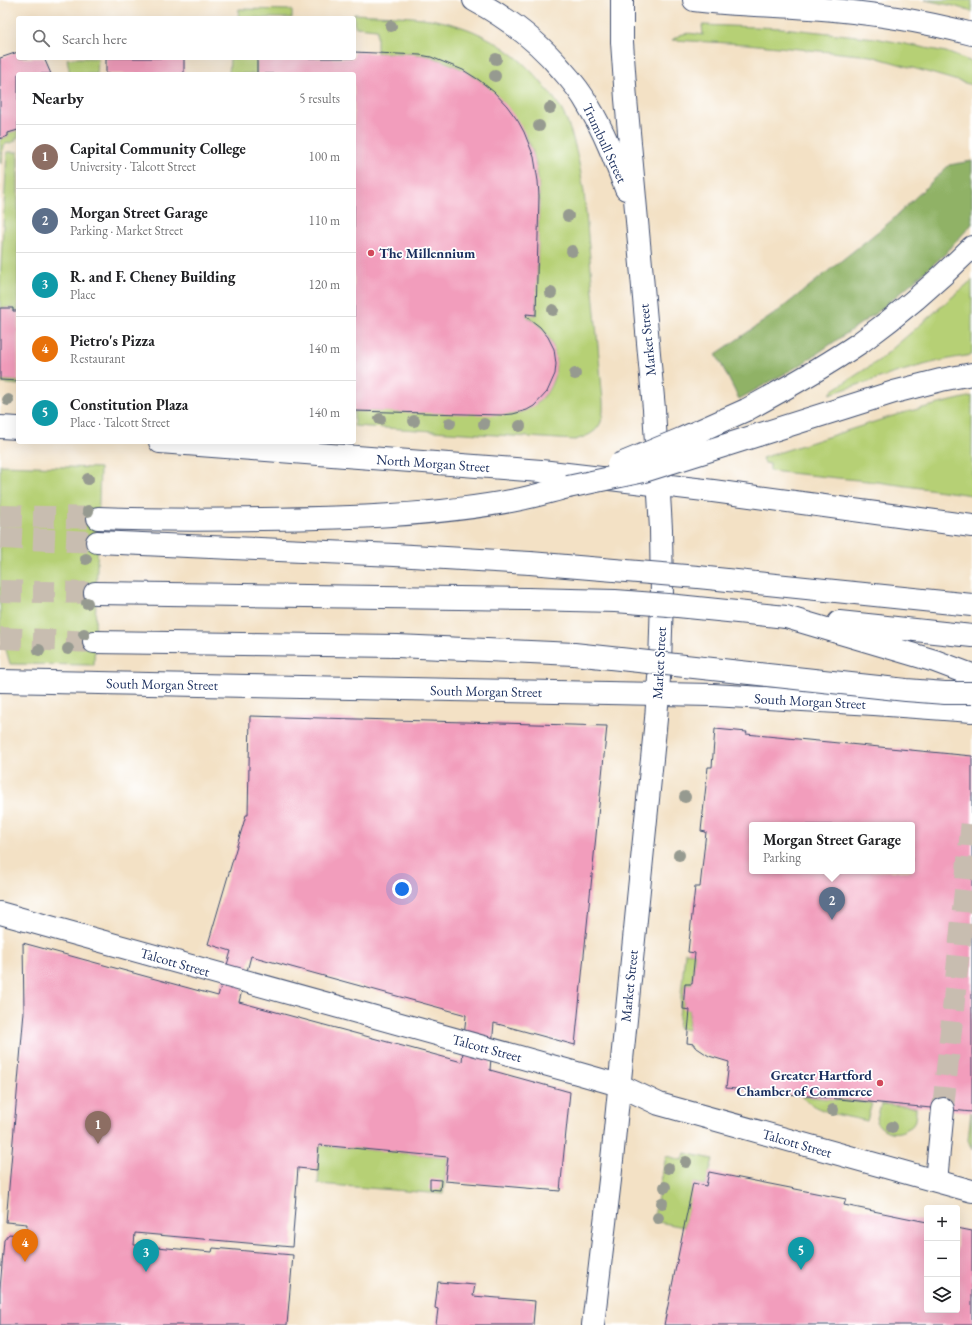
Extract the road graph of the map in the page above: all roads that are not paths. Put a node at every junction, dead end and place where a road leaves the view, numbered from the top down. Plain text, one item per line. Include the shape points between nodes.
1 (474, 0) edge
2 (622, 0) edge
3 (694, 0) edge
4 (972, 34) edge
5 (636, 215) junction
6 (972, 247) edge
7 (972, 374) edge
8 (0, 427) edge
9 (16, 428) edge
10 (186, 444) edge
11 (659, 485) junction
12 (568, 488) junction
13 (98, 518) tunnel mouth
14 (972, 526) edge
15 (97, 542) tunnel mouth
16 (95, 593) tunnel mouth
17 (972, 605) edge
18 (786, 617) junction
19 (972, 636) edge
20 (94, 642) tunnel mouth
21 (972, 675) edge
22 (0, 681) edge
23 (972, 693) edge
24 (658, 694) junction
25 (972, 711) edge
26 (0, 913) edge
27 (619, 1085) junction
28 (943, 1109) tunnel mouth
29 (936, 1181) junction
30 (972, 1191) edge
31 (593, 1325) edge

1 - 5 main road, Trumbull Street via 527,34 543,48 577,87 607,140
2 - 5 main road, Market Street via 622,42
3 - 4 main road via 872,14
5 - 11 main road, Market Street
6 - 12 main road, bridge via 908,306 860,342 805,377 746,410
7 - 12 main road, bridge via 894,392 644,470
8 - 9 main road
10 - 11 main road, North Morgan Street via 533,471
11 - 14 main road, North Morgan Street
11 - 24 main road, Market Street via 662,598
12 - 13 main road via 511,500 422,513 369,517 232,520
15 - 17 main road, bridge via 388,554 607,568
16 - 18 main road, bridge via 615,601
18 - 19 main road
18 - 21 main road via 928,659
20 - 23 main road, bridge via 397,646 574,654 906,690
22 - 24 main road, South Morgan Street
24 - 25 main road, South Morgan Street
24 - 27 main road, Market Street
26 - 27 main road, Talcott Street
27 - 29 main road, Talcott Street via 659,1104
27 - 31 main road, Market Street
28 - 29 main road
29 - 30 main road, Talcott Street

